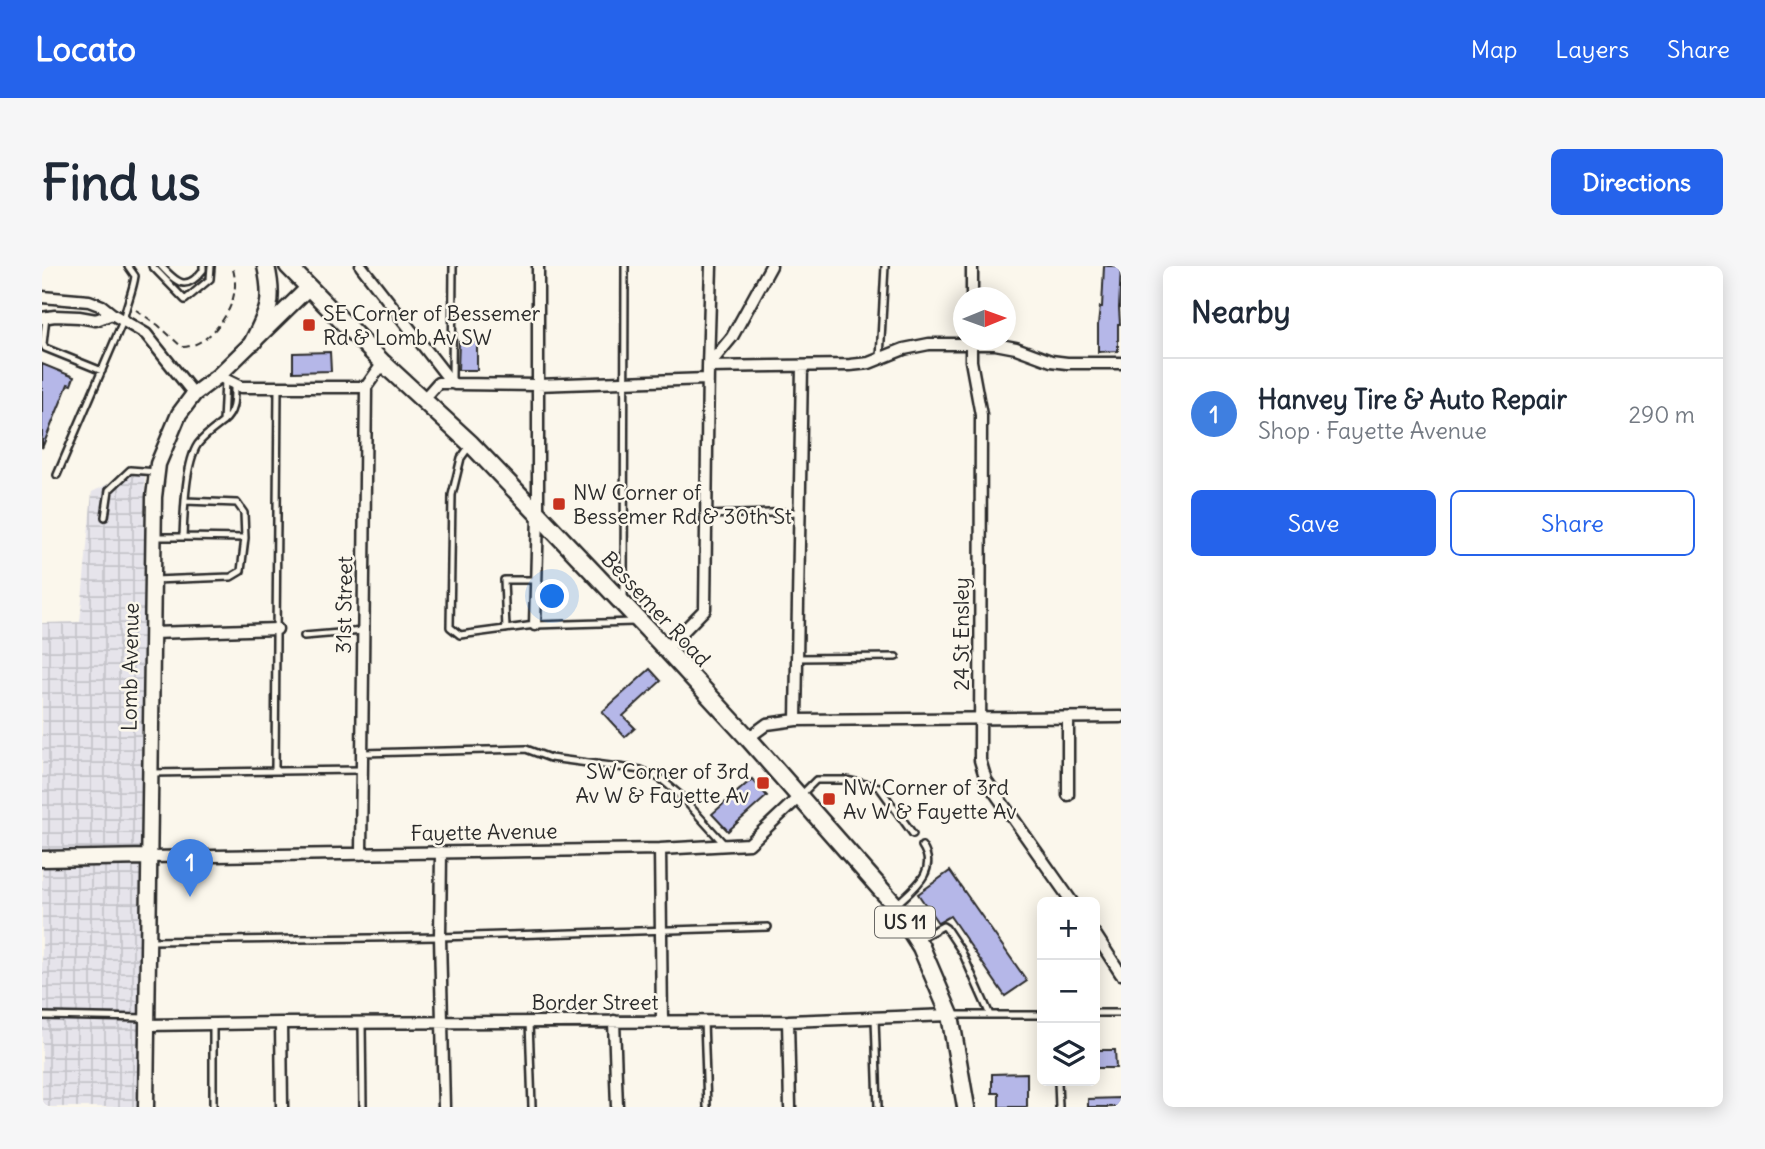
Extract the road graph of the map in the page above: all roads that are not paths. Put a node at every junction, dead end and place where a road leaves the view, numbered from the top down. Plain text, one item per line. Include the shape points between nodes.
1 (128, 266) edge
2 (152, 266) edge
3 (161, 266) edge
4 (203, 266) edge
5 (211, 266) edge
6 (266, 266) edge
7 (288, 266) edge
8 (361, 266) edge
9 (453, 266) edge
10 (538, 266) edge
11 (625, 266) edge
12 (710, 266) edge
13 (771, 266) edge
14 (885, 266) edge
15 (972, 266) edge
16 (972, 287) edge
17 (308, 288) junction
18 (42, 298) edge
19 (112, 314) junction
20 (44, 317) edge
21 (124, 320) junction
22 (253, 342) junction
23 (953, 343) edge
24 (1016, 348) edge
25 (971, 350) edge
26 (880, 358) junction
27 (383, 363) junction
28 (1121, 363) edge
29 (802, 366) junction
30 (708, 367) junction
31 (102, 371) junction
32 (708, 379) junction
33 (226, 380) junction
34 (624, 382) junction
35 (452, 383) junction
36 (537, 385) junction
37 (278, 387) junction
38 (366, 387) junction
39 (194, 394) junction
40 (423, 400) junction
41 (223, 422) junction
42 (471, 444) junction
43 (157, 472) junction
44 (57, 475) dead end
45 (186, 502) junction
46 (800, 512) junction
47 (538, 514) junction
48 (705, 515) junction
49 (105, 517) dead end
50 (153, 537) junction
51 (183, 537) junction
52 (245, 538) junction
53 (152, 580) junction
54 (536, 580) junction
55 (624, 606) junction
56 (639, 622) junction
57 (535, 625) junction
58 (276, 629) junction
59 (506, 629) junction
60 (363, 631) junction
61 (152, 633) junction
62 (304, 636) dead end
63 (666, 649) junction
64 (896, 657) dead end
65 (797, 658) junction
66 (1121, 717) edge
67 (980, 718) junction
68 (1068, 718) junction
69 (796, 720) junction
70 (748, 738) junction
71 (362, 753) junction
72 (361, 770) junction
73 (278, 771) junction
74 (150, 773) junction
75 (1068, 795) dead end
76 (800, 796) junction
77 (913, 834) dead end
78 (726, 846) junction
79 (922, 846) dead end
80 (660, 849) junction
81 (441, 852) junction
82 (361, 854) junction
83 (149, 857) junction
84 (42, 859) edge
85 (1068, 897) edge
86 (895, 906) junction
87 (768, 927) dead end
88 (661, 930) junction
89 (440, 937) junction
90 (916, 940) junction
91 (147, 941) junction
92 (1100, 942) edge
93 (1121, 974) edge
94 (1100, 1013) edge
95 (1121, 1013) edge
96 (1037, 1014) edge
97 (950, 1015) junction
98 (990, 1015) junction
99 (42, 1016) edge
100 (875, 1017) junction
101 (614, 1021) junction
102 (662, 1021) junction
103 (704, 1021) junction
104 (788, 1021) junction
105 (147, 1022) junction
106 (529, 1022) junction
107 (281, 1023) junction
108 (362, 1023) junction
109 (441, 1023) junction
110 (212, 1024) junction
111 (1058, 1086) edge
112 (146, 1107) edge
113 (213, 1107) edge
114 (282, 1107) edge
115 (363, 1107) edge
116 (444, 1107) edge
117 (532, 1107) edge
118 (617, 1107) edge
119 (707, 1107) edge
120 (790, 1107) edge
121 (878, 1107) edge
122 (966, 1107) edge
123 (1059, 1107) edge

1 - 21 lane via 135,276
2 - 5 lane via 185,300 210,279
3 - 4 lane via 184,283 195,279
6 - 22 main road via 269,307
7 - 17 main road, Bessemer Road / US 11
8 - 35 street
9 - 35 lane
10 - 36 street
11 - 34 lane
12 - 30 street
13 - 30 street via 732,337
14 - 26 lane
15 - 16 street
17 - 22 main road, Lomb Avenue
17 - 27 main road, Bessemer Road / US 11
18 - 19 street via 89,301
19 - 20 street via 96,320
19 - 21 street
20 - 31 lane via 45,348
21 - 31 lane
21 - 39 street via 146,334
22 - 33 main road, Lomb Avenue
23 - 26 street via 904,349
24 - 28 street via 1051,361
25 - 67 street, 24 St Ensley via 981,415
26 - 29 street via 850,365
27 - 38 street
27 - 40 main road, Bessemer Road / US 11
29 - 30 street
29 - 46 street
30 - 32 street
31 - 44 lane
32 - 34 street
32 - 48 street
33 - 37 street via 241,387
33 - 39 main road, Lomb Avenue
33 - 41 lane
33 - 41 lane via 234,407
34 - 36 street
34 - 55 lane
35 - 36 street
35 - 40 street via 438,383
36 - 47 street
37 - 38 street
37 - 58 lane
38 - 60 street, 31st Street
39 - 43 main road, Lomb Avenue via 179,414
40 - 42 main road, Bessemer Road / US 11
41 - 45 lane via 196,447
42 - 47 main road, Bessemer Road / US 11
42 - 59 lane via 461,458 452,495 450,627 460,635
43 - 49 lane via 130,470 109,490
43 - 50 main road, Lomb Avenue
45 - 51 lane
45 - 52 lane via 237,503 244,513
46 - 48 lane
46 - 65 street
47 - 54 street
47 - 55 main road, Bessemer Road / US 11
48 - 63 street via 705,608
50 - 51 lane
50 - 53 main road, Lomb Avenue
51 - 52 lane
52 - 53 lane via 242,571 231,578
53 - 61 main road, Lomb Avenue
54 - 57 street
54 - 59 lane via 504,580
55 - 56 main road, Bessemer Road / US 11
56 - 57 lane
56 - 63 main road, Bessemer Road / US 11
57 - 59 lane
58 - 61 street
58 - 73 lane
60 - 62 lane
60 - 71 street, 31st Street
61 - 74 main road, Lomb Avenue
63 - 70 main road, Bessemer Road / US 11
64 - 65 lane
65 - 69 street
66 - 68 street
67 - 68 street
67 - 69 street
67 - 85 street, 24 St Ensley via 980,760 986,780
68 - 75 street
69 - 70 street via 767,724
70 - 76 main road, Bessemer Road / US 11
71 - 72 street, 31st Street
71 - 78 lane via 526,749 550,758 641,771 661,779 679,794
72 - 73 lane
72 - 82 street, 31st Street
73 - 74 lane
74 - 83 main road, Lomb Avenue
76 - 77 lane via 816,780 846,779 878,787
76 - 78 street, Fayette Avenue via 750,845
76 - 86 main road, Bessemer Road / US 11
78 - 80 street, Fayette Avenue
79 - 86 lane via 929,864 918,885
80 - 81 street, Fayette Avenue
80 - 88 street
81 - 82 street, Fayette Avenue
81 - 89 street
82 - 83 street, Fayette Avenue
83 - 84 main road
83 - 91 main road, Lomb Avenue
86 - 90 main road, Bessemer Road / US 11
87 - 88 lane
88 - 89 lane
88 - 102 street
89 - 91 lane
89 - 109 street
90 - 97 main road, Bessemer Road / US 11
90 - 98 lane via 946,928
91 - 105 main road, Lomb Avenue
92 - 93 street
94 - 95 lane
96 - 98 lane, Border Street
97 - 98 lane, Border Street
97 - 100 street, Border Street
97 - 122 main road, US 11
99 - 105 lane
100 - 104 street, Border Street
100 - 121 lane
101 - 102 street, Border Street
101 - 106 street, Border Street
101 - 118 street
102 - 103 street, Border Street
103 - 104 street, Border Street
103 - 119 lane
104 - 120 street
105 - 110 street, Border Street
105 - 112 main road, Lomb Avenue
106 - 109 street, Border Street
106 - 117 lane
107 - 108 street, Border Street
107 - 110 street, Border Street
107 - 114 street
108 - 109 street, Border Street
108 - 115 lane
109 - 116 street
110 - 113 lane
111 - 123 lane

